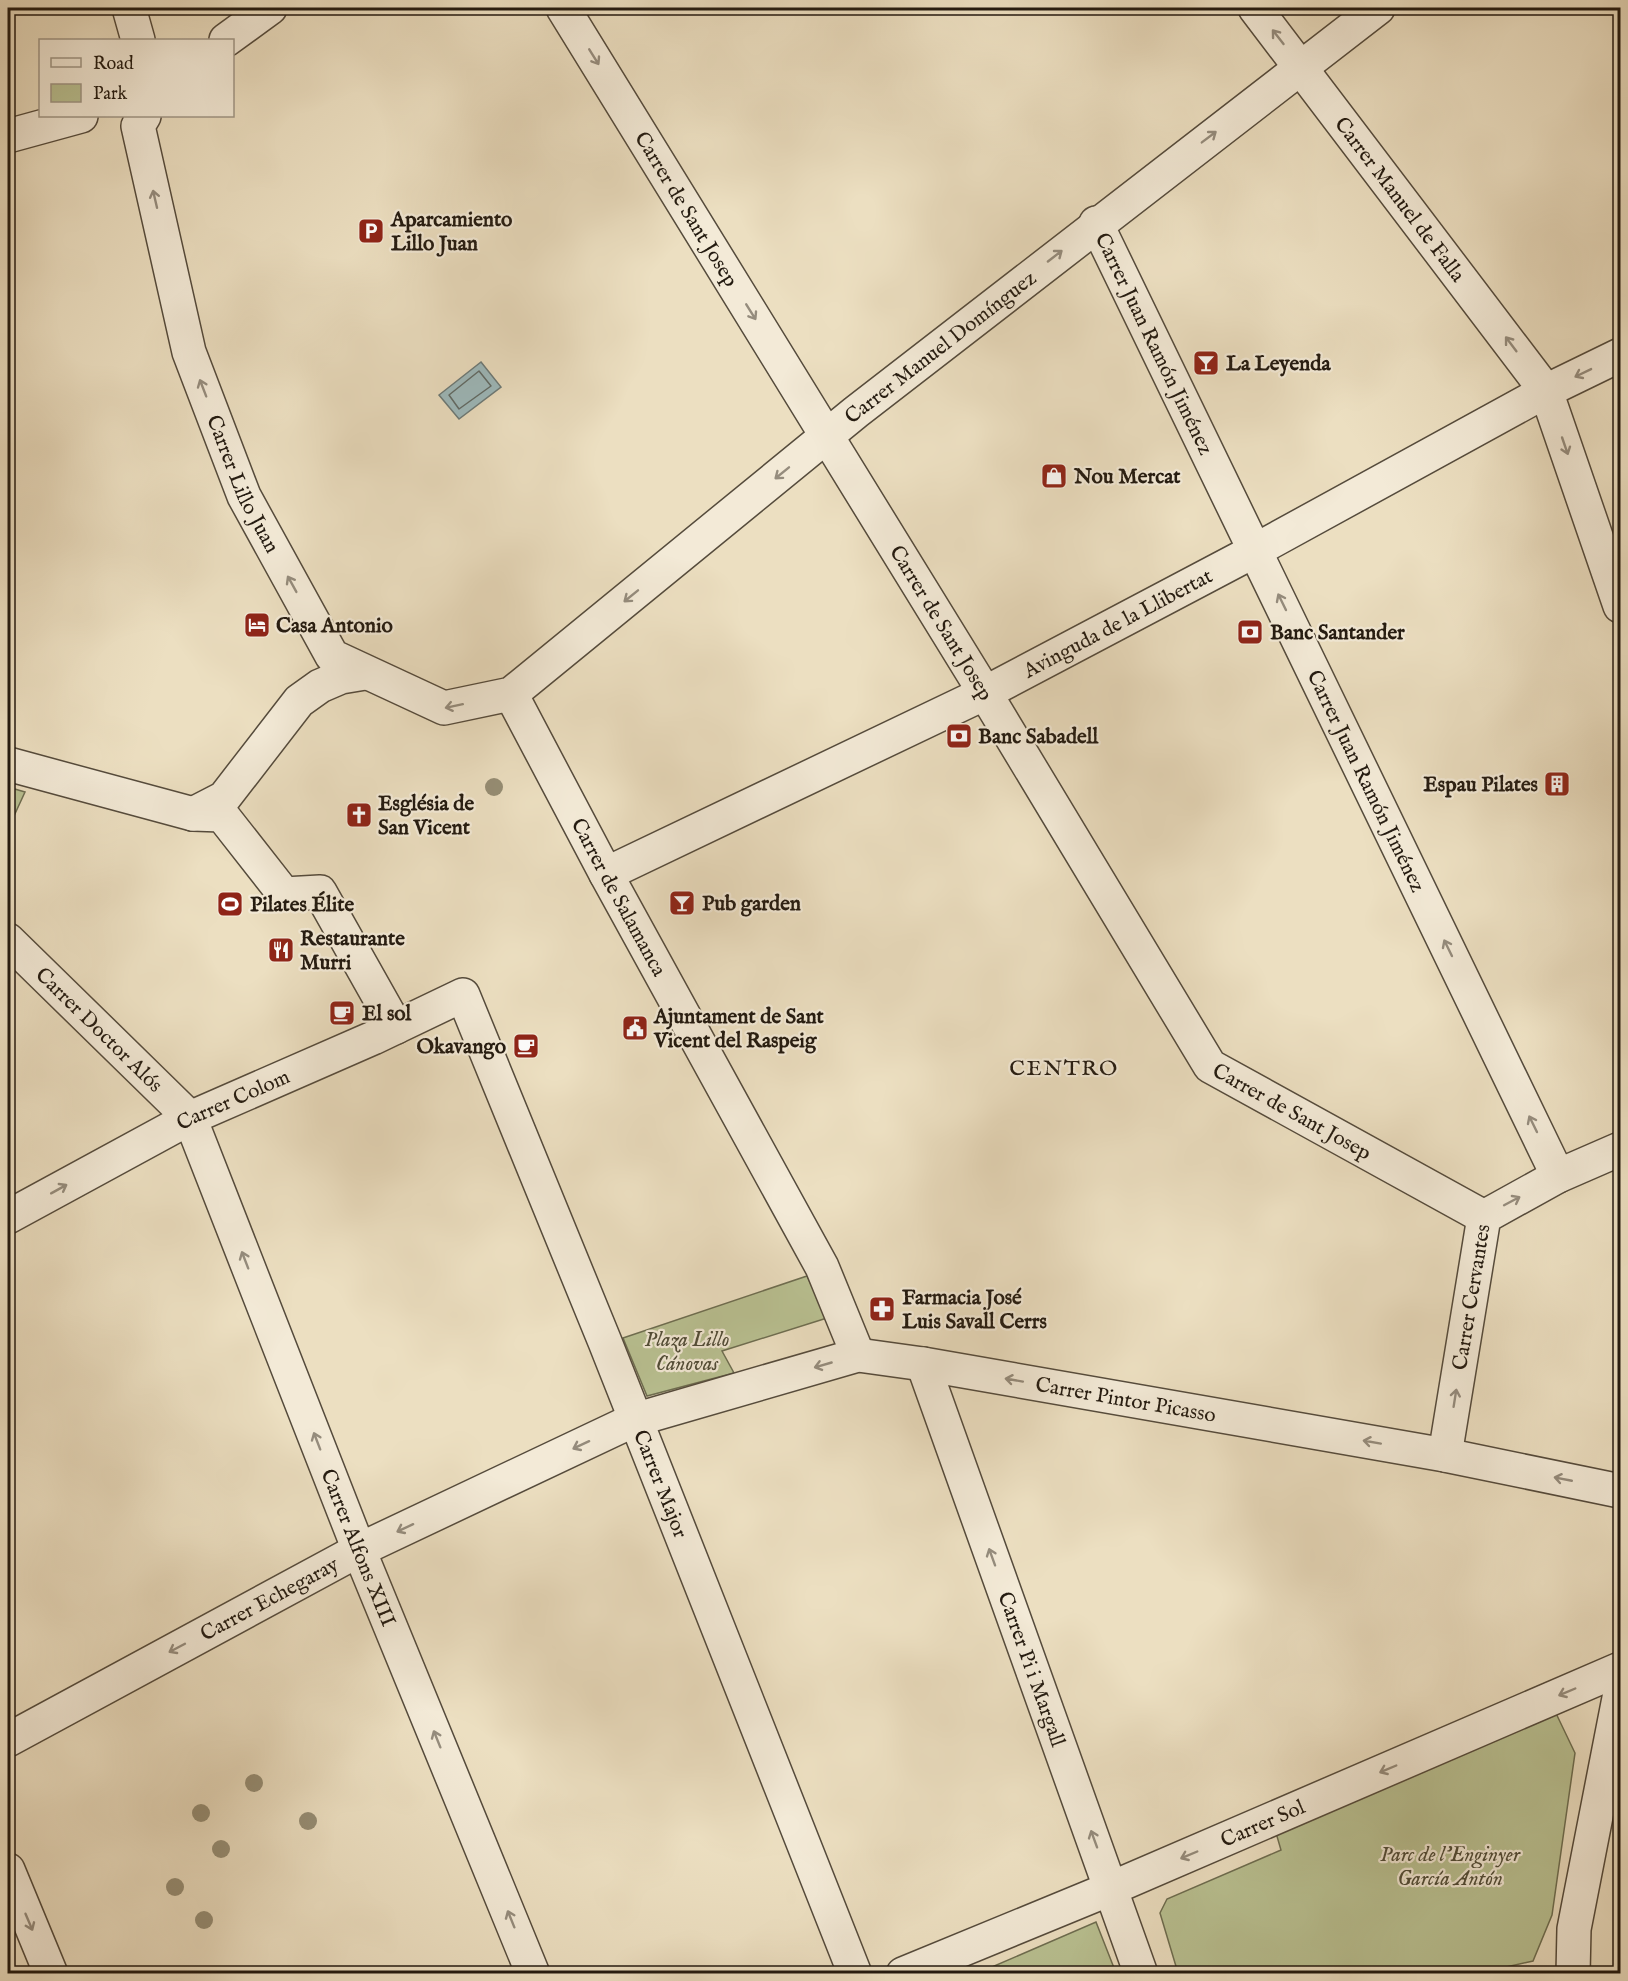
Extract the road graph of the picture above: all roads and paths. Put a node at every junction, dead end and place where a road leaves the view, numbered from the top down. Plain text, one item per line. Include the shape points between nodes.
1 (129, 8) edge
2 (270, 8) edge
3 (563, 8) edge
4 (1255, 8) edge
5 (1378, 8) edge
6 (138, 39) edge
7 (227, 39) edge
8 (1301, 67) junction
9 (77, 117) edge
10 (143, 117) edge
11 (8, 136) edge
12 (1096, 224) junction
13 (1620, 355) edge
14 (1546, 391) junction
15 (828, 436) junction
16 (1256, 550) junction
17 (1620, 606) edge
18 (365, 673) junction
19 (986, 693) junction
20 (511, 694) junction
21 (8, 764) edge
22 (194, 814) junction
23 (606, 874) junction
24 (8, 940) edge
25 (463, 994) joint
26 (396, 1027) junction
27 (190, 1118) junction
28 (1620, 1149) edge
29 (1558, 1176) junction
30 (8, 1217) edge
31 (1484, 1217) junction
32 (858, 1355) junction
33 (923, 1364) junction
34 (634, 1420) junction
35 (1445, 1455) junction
36 (1620, 1491) edge
37 (359, 1550) junction
38 (1620, 1669) edge
39 (1620, 1693) edge
40 (8, 1740) edge
41 (8, 1870) edge
42 (1112, 1888) junction
43 (51, 1974) edge
44 (533, 1974) edge
45 (855, 1974) edge
46 (903, 1974) edge
47 (1141, 1974) edge
48 (1573, 1974) edge

1 - 6 street
2 - 7 street
3 -> 15 street, Carrer de Sant Josep
8 -> 4 street, Carrer Manuel de Falla
5 - 8 street, Carrer Manuel Domínguez
12 -> 8 street, Carrer Manuel Domínguez
14 -> 8 street, Carrer Manuel de Falla
9 - 11 street
18 -> 10 street, Carrer Lillo Juan via 332,656 244,496 189,352 138,126
15 -> 12 street, Carrer Manuel Domínguez
12 - 16 street, Carrer Juan Ramón Jiménez
13 -> 14 street, Avinguda de la Llibertat
14 - 16 street, Avinguda de la Llibertat
14 -> 17 street, Carrer Manuel de Falla
15 - 19 street, Carrer de Sant Josep
15 -> 20 street, Carrer Manuel Domínguez
16 - 19 street, Avinguda de la Llibertat
29 -> 16 street, Carrer Juan Ramón Jiménez
20 -> 18 street, Carrer Lillo Juan via 444,708
18 - 22 street via 341,677 299,701 224,798
19 - 23 street, Avinguda de la Llibertat
19 - 31 street, Carrer de Sant Josep via 1210,1066
20 - 23 street, Carrer de Salamanca
21 - 22 street
22 - 26 street via 222,815 284,894 320,892
23 - 32 street, Carrer de Salamanca via 822,1267
24 - 27 street, Carrer Doctor Alós
25 - 26 street, Carrer Colom
25 - 34 street, Carrer Major
26 - 27 street, Carrer Colom
30 -> 27 street, Carrer Colom
37 -> 27 street, Carrer Alfons XIII
28 - 29 street, Carrer Cervantes
31 -> 29 street, Carrer Cervantes
35 -> 31 street, Carrer Cervantes
32 - 33 street, Carrer Pintor Picasso
32 -> 34 street, Carrer Pintor Picasso
35 -> 33 street, Carrer Pintor Picasso
42 -> 33 street, Carrer Pi i Margall
34 -> 37 street, Carrer Echegaray
34 - 45 street, Carrer Major
36 -> 35 street, Carrer Pintor Picasso
37 -> 40 street, Carrer Echegaray
44 -> 37 street, Carrer Alfons XIII
38 -> 42 street, Carrer Sol
39 - 48 street via 1574,1929
41 -> 43 street
42 - 46 street, Carrer Sol
42 - 47 street, Carrer Pi i Margall

